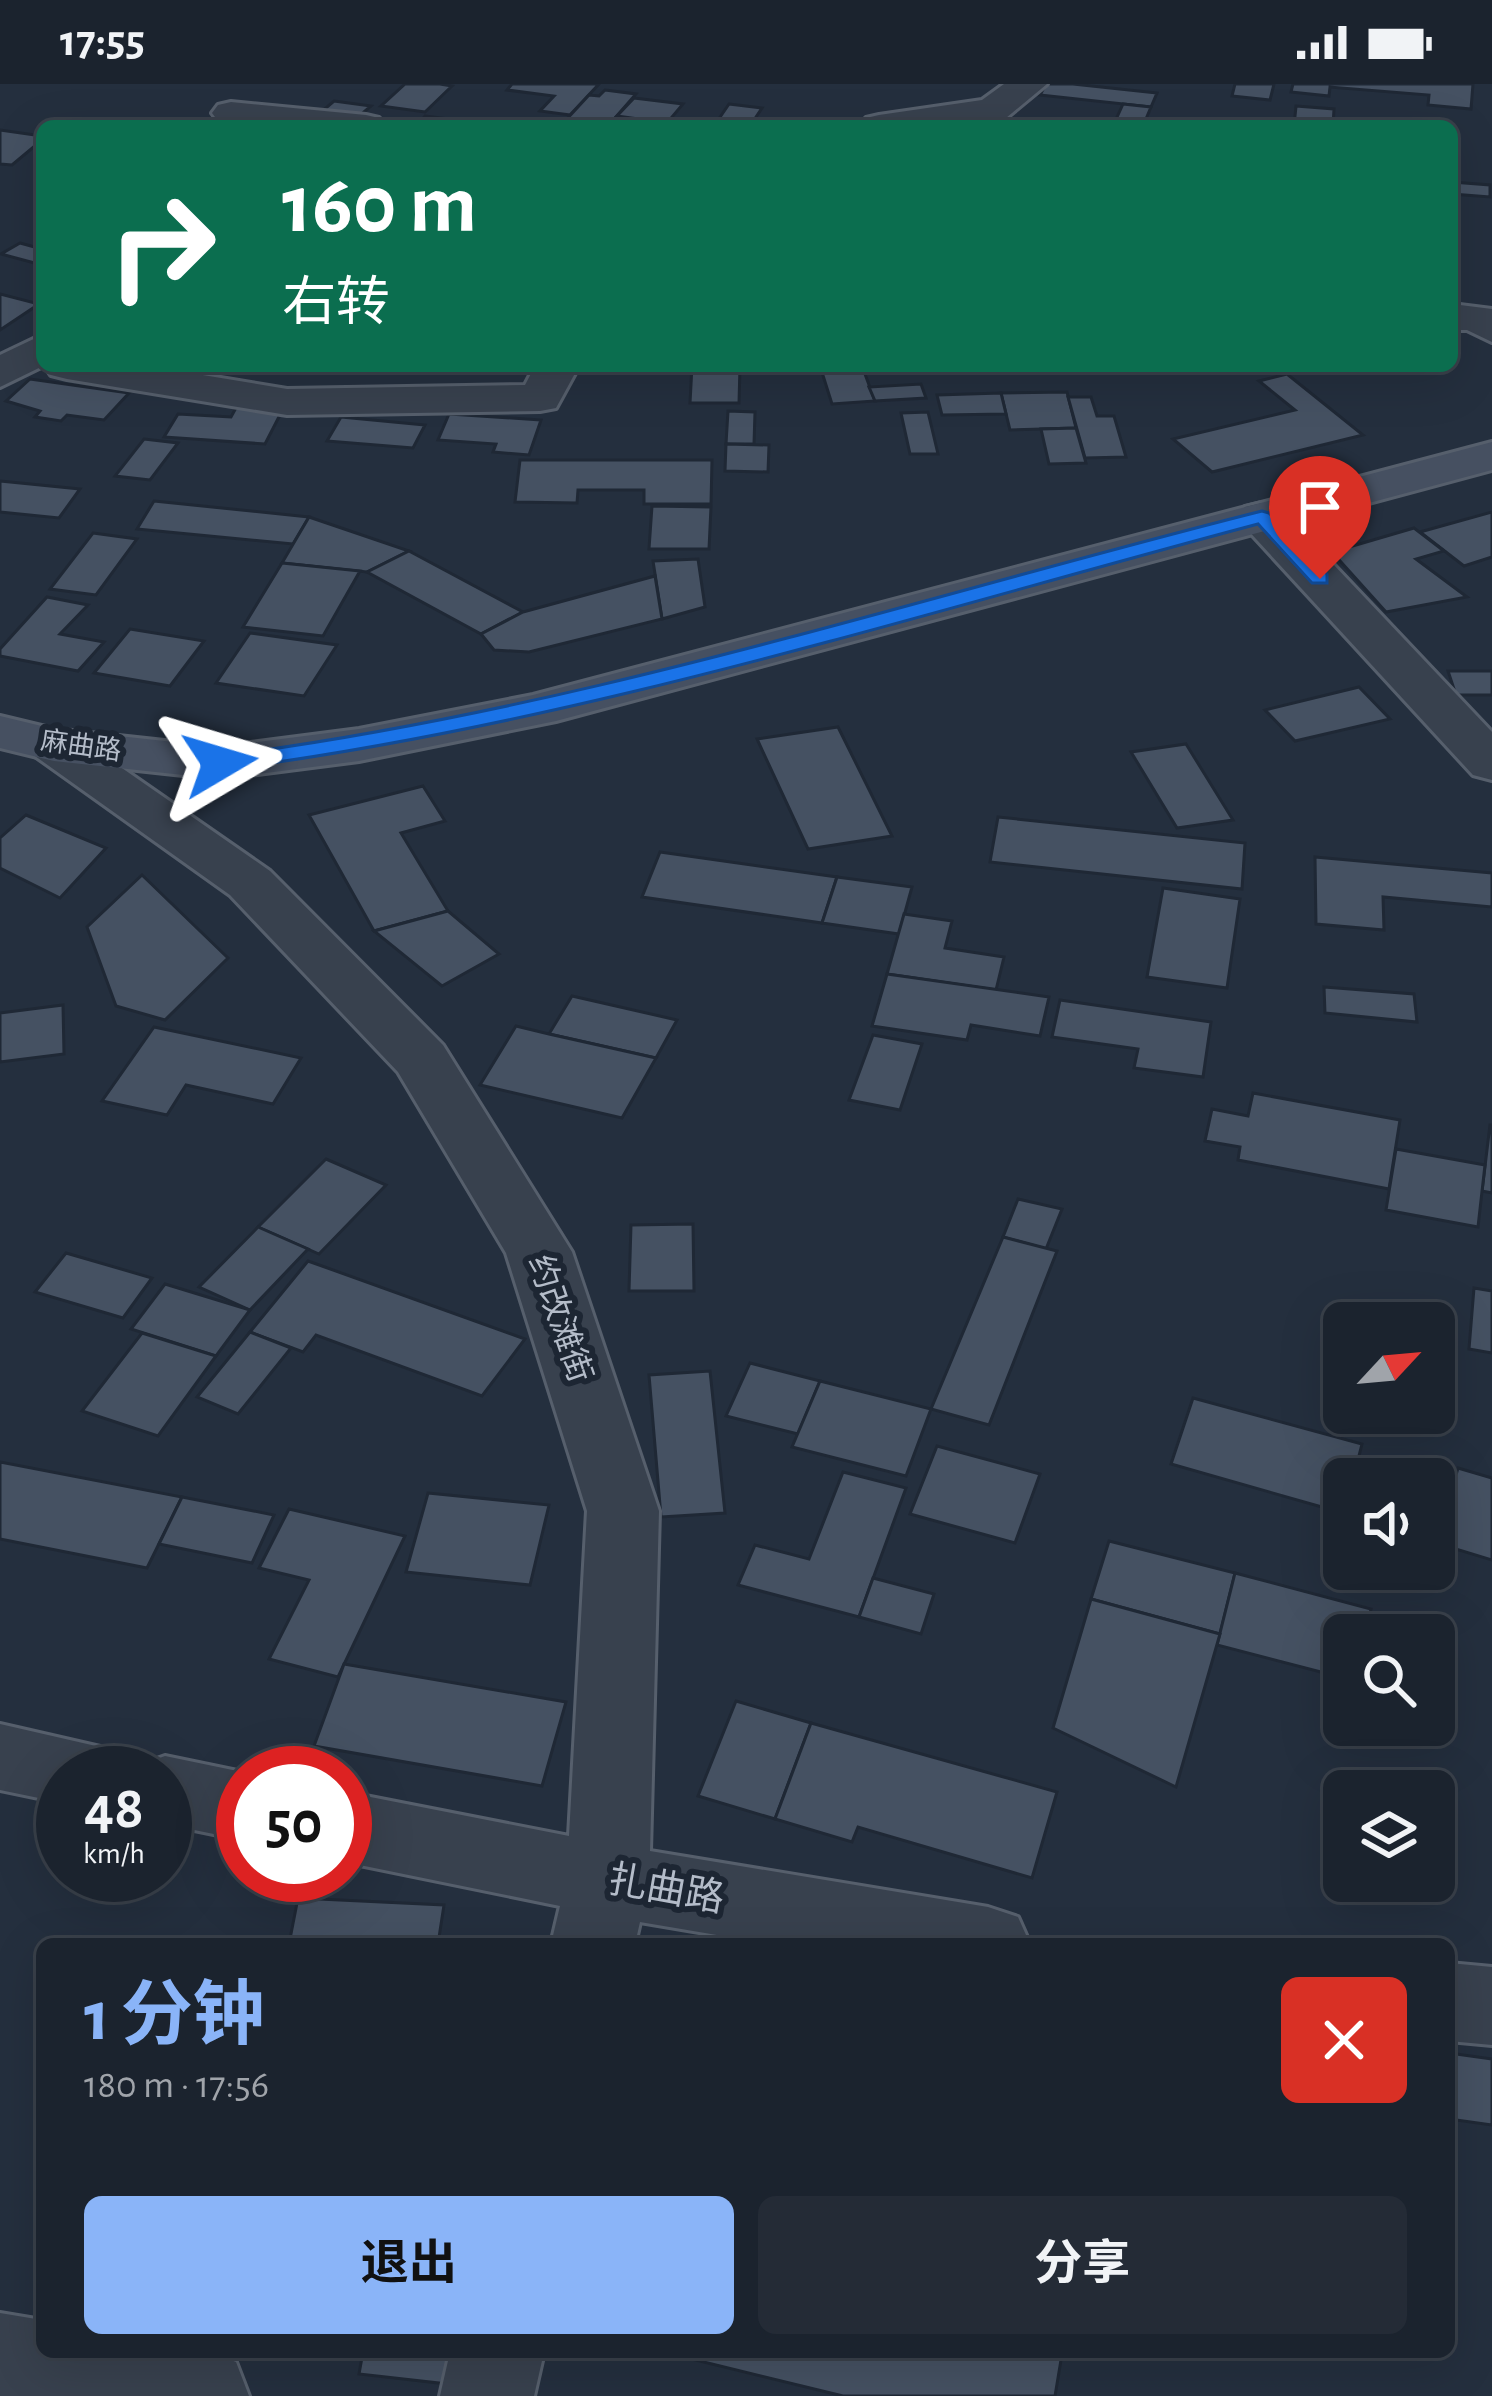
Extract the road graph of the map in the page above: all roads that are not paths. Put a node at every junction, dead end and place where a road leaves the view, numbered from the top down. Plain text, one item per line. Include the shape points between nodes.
1 (1028, 84) edge
2 (232, 108) edge
3 (321, 120) edge
4 (922, 120) edge
5 (1458, 317) edge
6 (1492, 329) edge
7 (98, 372) edge
8 (554, 372) edge
9 (1492, 456) edge
10 (1262, 517) junction
11 (27, 738) edge
12 (1492, 764) edge
13 (0, 1756) edge
14 (36, 1764) edge
15 (372, 1836) edge
16 (600, 1912) edge
17 (915, 1938) edge
18 (1455, 2003) edge
19 (1492, 2006) edge
20 (496, 2358) edge
21 (0, 2360) edge
22 (202, 2396) edge
23 (487, 2396) edge

1 - 4 street via 993,110
2 - 3 street
5 - 6 street
7 - 8 street via 287,402 540,398
9 - 10 main road, 麻曲路
10 - 11 main road, 麻曲路 via 537,710 359,745 220,763
10 - 12 street
11 - 16 street, 约改滩街 via 250,883 422,1059 538,1252 623,1511
13 - 14 street
15 - 16 street, 扎曲路
16 - 17 street, 扎曲路
18 - 19 street
20 - 23 street
21 - 22 street

